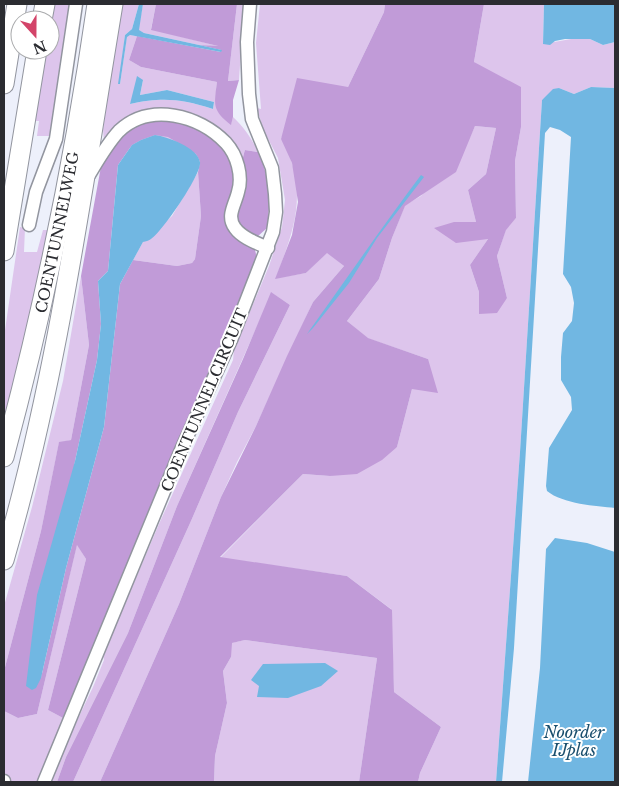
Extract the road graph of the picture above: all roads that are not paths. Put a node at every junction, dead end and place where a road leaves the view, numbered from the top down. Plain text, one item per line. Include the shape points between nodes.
1 (17, 4) edge
2 (76, 4) edge
3 (98, 4) edge
4 (113, 4) edge
5 (250, 4) edge
6 (35, 60) edge
7 (4, 84) edge
8 (83, 186) junction
9 (29, 225) dead end
10 (268, 248) junction
11 (4, 252) edge
12 (4, 457) edge
13 (4, 560) edge
14 (44, 782) edge

1 - 7 highway
2 - 9 lane via 56,138 36,192
3 - 12 highway, COENTUNNELWEG via 54,250
4 - 8 highway
5 - 10 lane, COENTUNNELCIRCUIT via 247,42 252,120 272,168 275,194 276,212
6 - 11 highway
8 - 10 lane via 120,130 153,114 187,119 204,126 226,143 239,168 239,192 230,215 235,228 246,238
8 - 13 highway via 51,368
10 - 14 lane, COENTUNNELCIRCUIT

